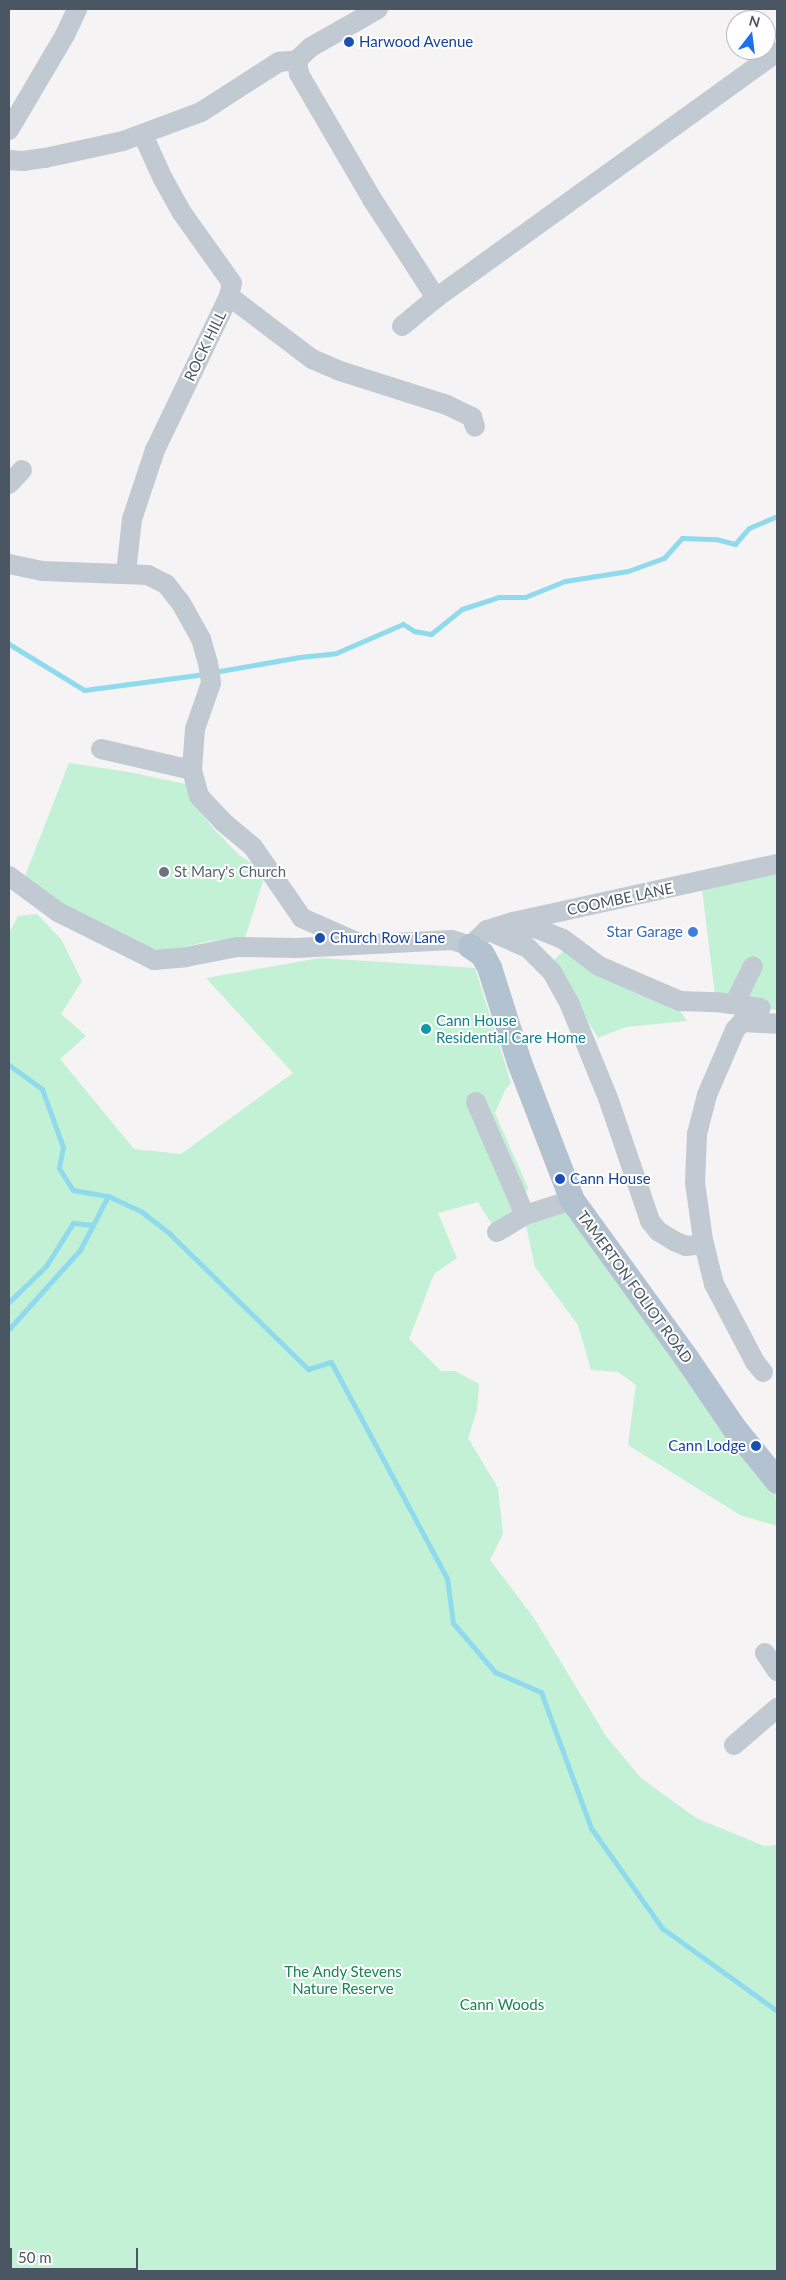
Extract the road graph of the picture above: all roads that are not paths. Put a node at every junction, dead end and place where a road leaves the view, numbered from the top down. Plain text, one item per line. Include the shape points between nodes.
1 (77, 9) edge
2 (378, 9) edge
3 (777, 52) edge
4 (297, 60) junction
5 (9, 130) edge
6 (143, 135) junction
7 (9, 160) edge
8 (229, 296) junction
9 (436, 298) junction
10 (402, 326) dead end
11 (475, 427) dead end
12 (22, 470) dead end
13 (9, 484) edge
14 (9, 564) edge
15 (126, 573) junction
16 (100, 748) dead end
17 (192, 770) junction
18 (777, 864) edge
19 (9, 876) edge
20 (529, 918) junction
21 (567, 925) dead end
22 (486, 934) junction
23 (364, 945) junction
24 (753, 966) dead end
25 (761, 1008) dead end
26 (738, 1013) junction
27 (777, 1024) edge
28 (476, 1102) dead end
29 (572, 1200) junction
30 (524, 1215) junction
31 (497, 1232) dead end
32 (704, 1244) junction
33 (763, 1372) dead end
34 (777, 1481) edge
35 (765, 1653) dead end
36 (777, 1671) edge
37 (777, 1708) edge
38 (734, 1744) dead end

1 - 5 street
2 - 4 street via 311,47
3 - 9 street
4 - 6 street via 279,62 201,112
4 - 9 street via 299,74 372,199
6 - 7 street via 45,158
6 - 8 street, ROCK HILL via 182,213 232,283
8 - 11 street via 312,359 446,405 472,418
8 - 15 street, ROCK HILL via 155,450 132,519
9 - 10 street
12 - 13 street
14 - 15 street via 42,571
15 - 17 street via 148,575 166,584 201,639 209,673 195,730
16 - 17 street
17 - 23 street via 199,796 222,822 253,847 302,918
18 - 20 street, COOMBE LANE
19 - 23 street via 58,912 154,960 237,947
20 - 21 street
20 - 22 street, COOMBE LANE
22 - 23 street via 452,940
22 - 26 street via 538,929 563,939 599,966 680,1001
22 - 29 main road, TAMERTON FOLIOT ROAD via 482,954
22 - 32 street via 528,948 552,972 570,1005 608,1098 650,1221 674,1242 686,1246
24 - 26 street
25 - 26 street
26 - 27 street
26 - 32 street via 735,1030 708,1095 697,1134 695,1182
28 - 30 street
29 - 30 street
29 - 34 main road, TAMERTON FOLIOT ROAD via 734,1428
30 - 31 street
32 - 33 street via 714,1284
35 - 36 street
37 - 38 street

